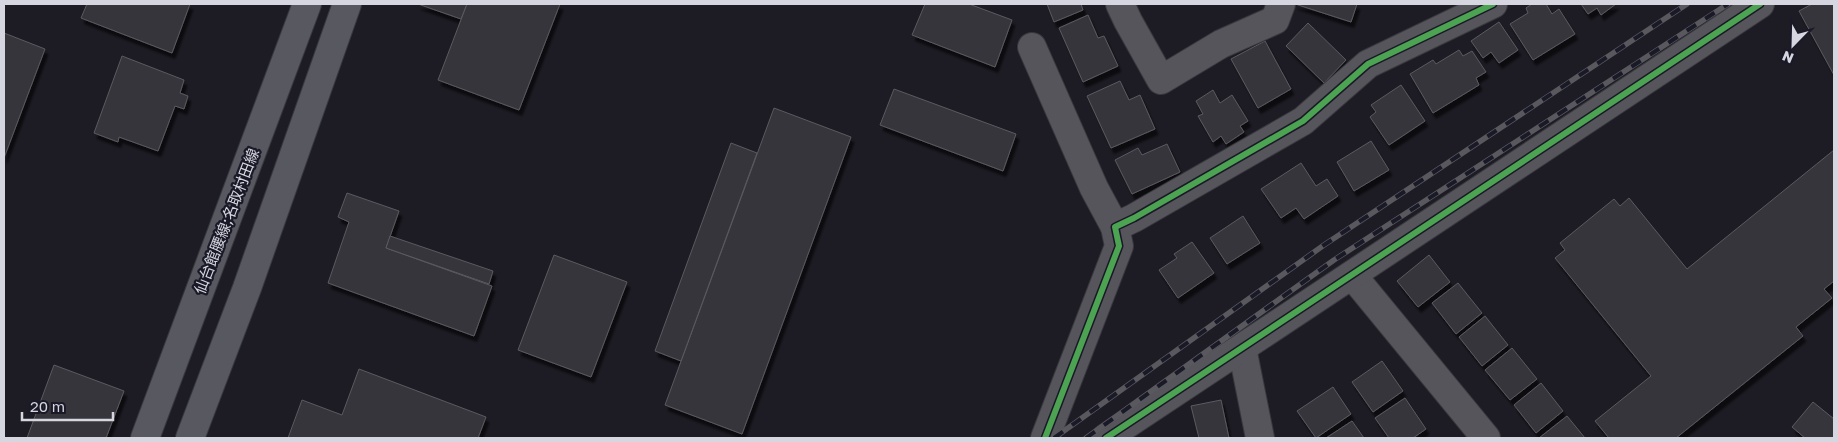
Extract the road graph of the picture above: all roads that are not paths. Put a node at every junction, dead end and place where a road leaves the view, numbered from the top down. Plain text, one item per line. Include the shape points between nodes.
1 (307, 4) edge
2 (347, 4) edge
3 (1120, 4) edge
4 (1281, 4) edge
5 (1493, 4) edge
6 (1760, 4) edge
7 (1032, 47) dead end
8 (1115, 227) junction
9 (1352, 275) junction
10 (1242, 348) junction
11 (145, 438) edge
12 (190, 438) edge
13 (1045, 438) edge
14 (1106, 438) edge
15 (1260, 438) edge
16 (1486, 438) edge

1 - 11 main road, 仙台館腰線;名取村田線
2 - 12 main road via 247,288
3 - 4 street via 1161,80 1221,44 1275,20
5 - 8 street via 1368,64 1303,121
6 - 9 street
7 - 8 street via 1094,188
8 - 13 street via 1119,246
9 - 10 street
9 - 16 street
10 - 14 street
10 - 15 street

